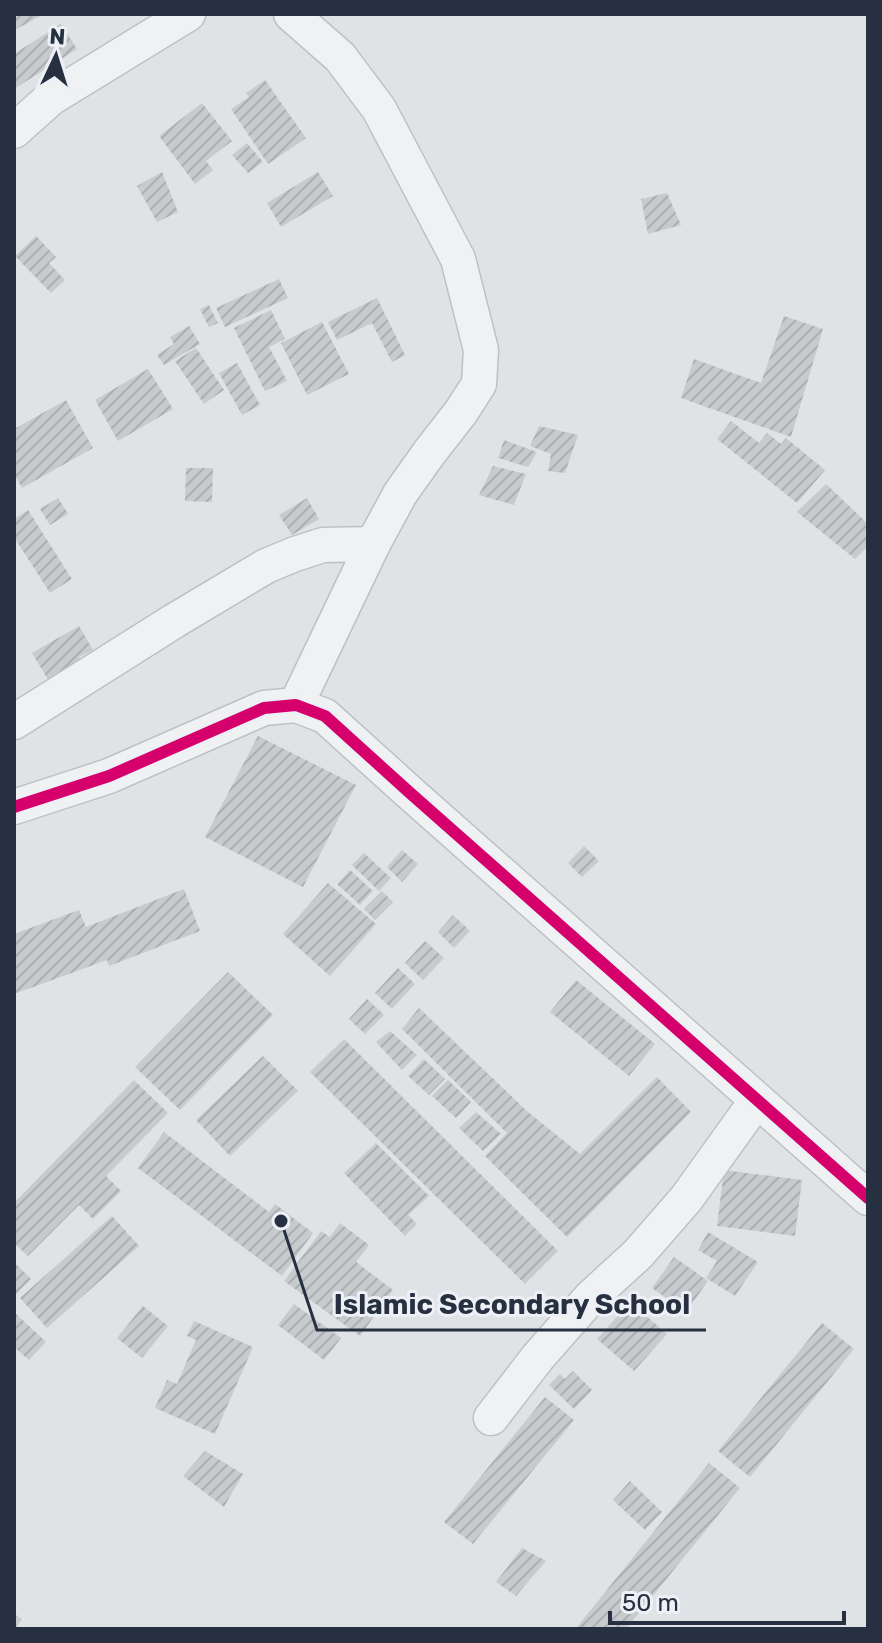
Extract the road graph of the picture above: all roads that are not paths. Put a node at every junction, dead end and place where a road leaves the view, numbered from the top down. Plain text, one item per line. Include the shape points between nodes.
1 (188, 14) edge
2 (291, 14) edge
3 (14, 131) edge
4 (373, 544) junction
5 (296, 705) junction
6 (14, 722) edge
7 (14, 807) edge
8 (757, 1100) junction
9 (868, 1198) edge
10 (491, 1418) dead end

1 - 3 lane via 51,98
2 - 4 lane via 340,57 379,109 458,259 481,350 479,384 400,494
4 - 5 lane
4 - 6 lane via 323,545 266,566
5 - 7 lane via 264,708 109,776
5 - 8 lane via 325,716 350,737
8 - 9 lane
8 - 10 lane via 686,1199 591,1297

